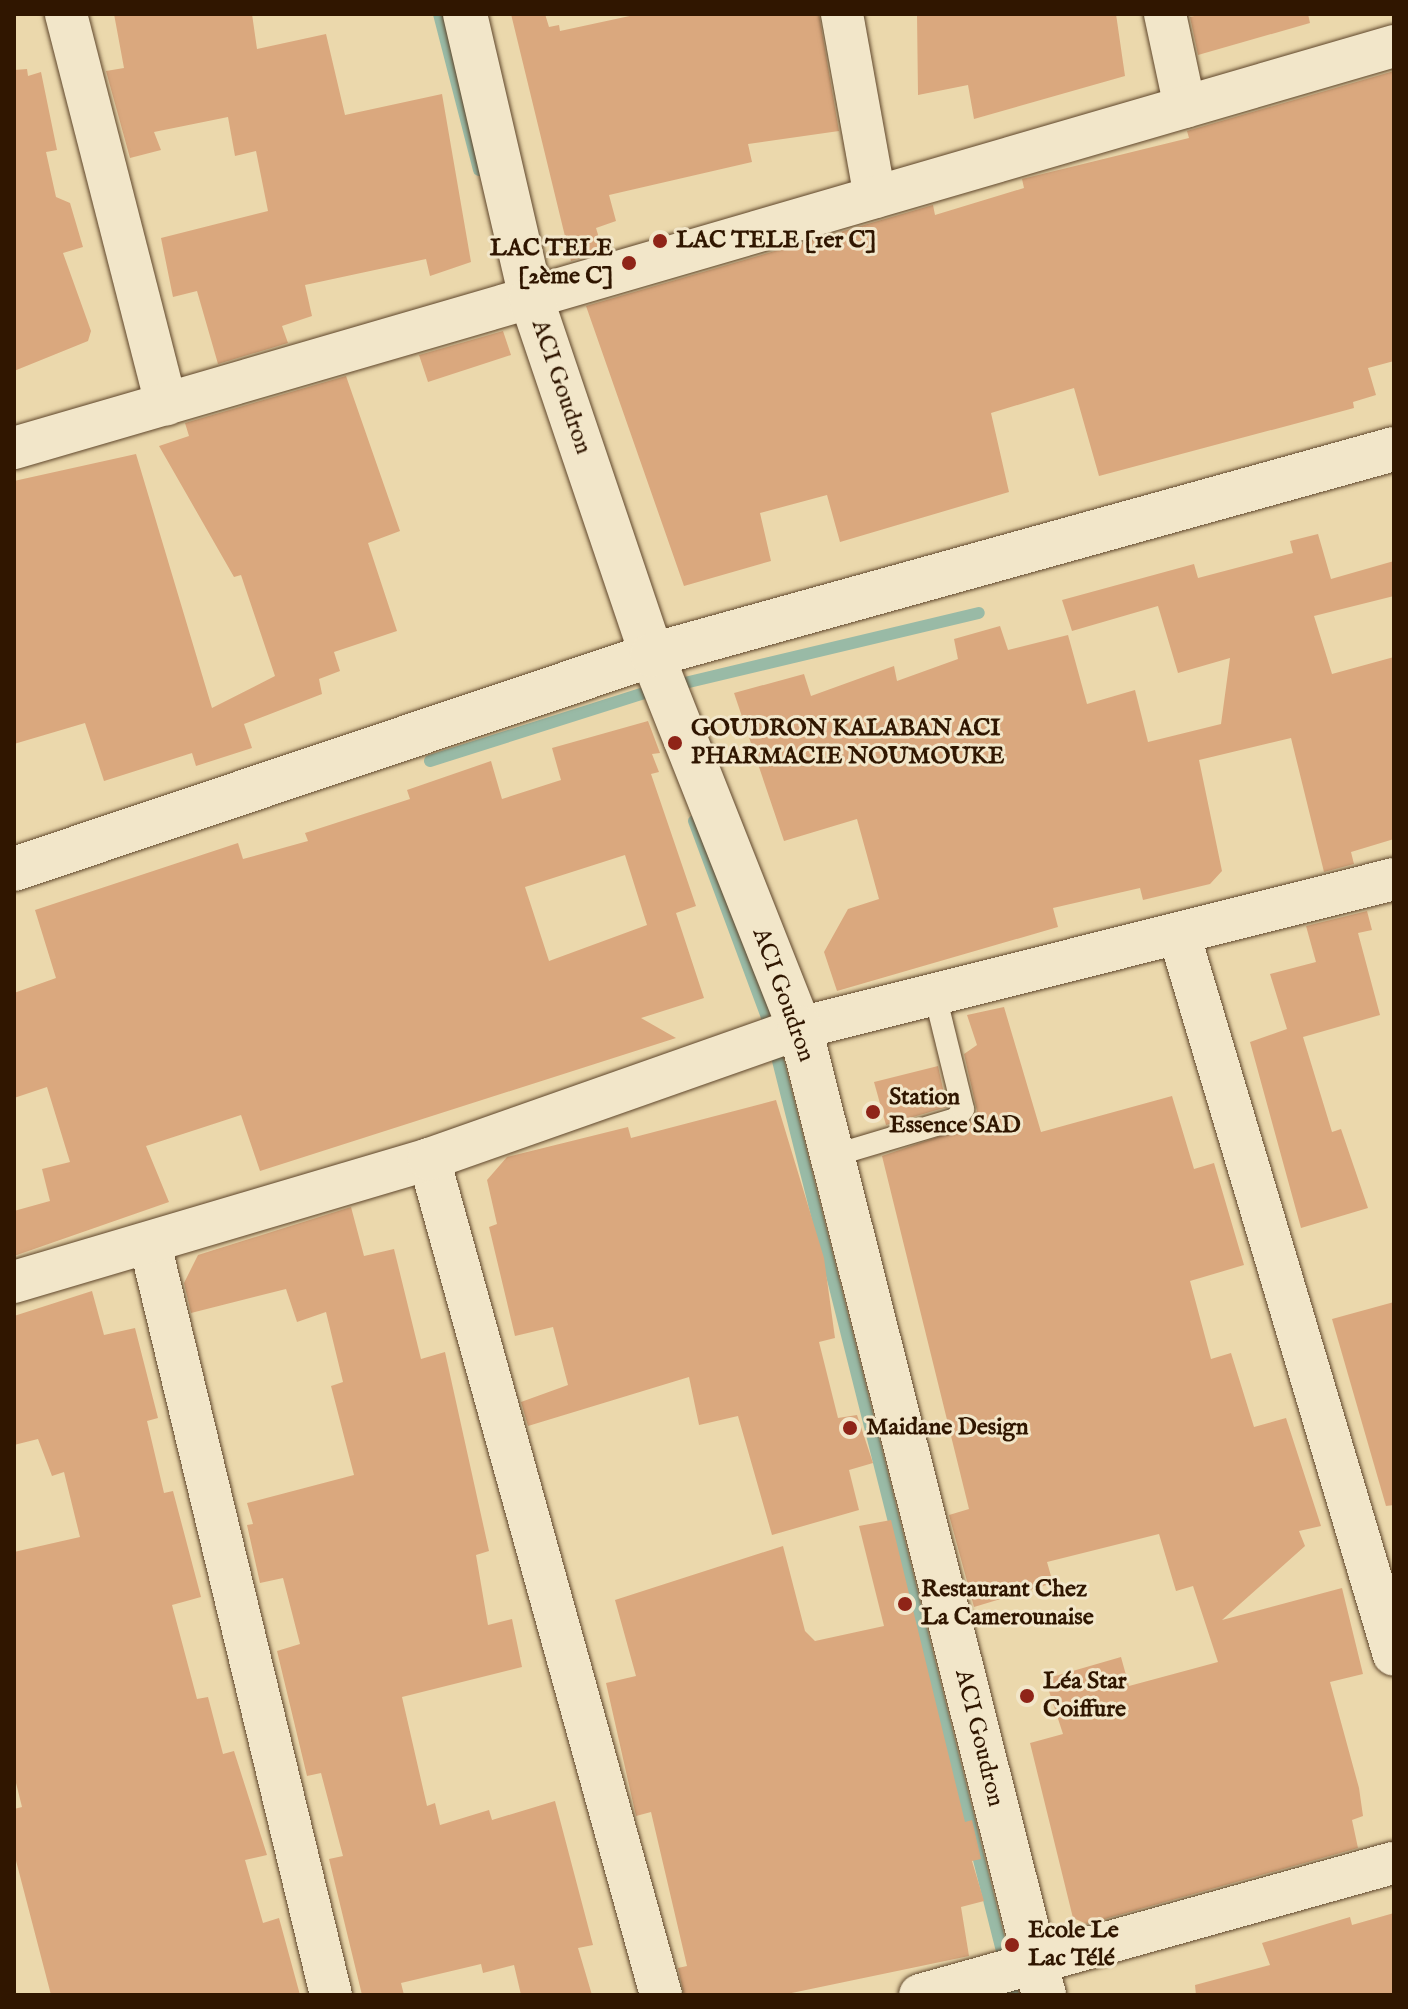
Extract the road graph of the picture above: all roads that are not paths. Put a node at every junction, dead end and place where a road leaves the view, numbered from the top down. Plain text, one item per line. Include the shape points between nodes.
1 (66, 14) edge
2 (465, 14) edge
3 (842, 14) edge
4 (1165, 14) edge
5 (1394, 46) edge
6 (1185, 107) junction
7 (875, 197) junction
8 (531, 298) junction
9 (166, 404) junction
10 (14, 448) edge
11 (1394, 449) edge
12 (652, 655) junction
13 (14, 869) edge
14 (1394, 879) edge
15 (1179, 934) junction
16 (935, 995) junction
17 (800, 1028) junction
18 (832, 1156) junction
19 (429, 1159) junction
20 (150, 1244) junction
21 (14, 1282) edge
22 (1394, 1655) edge
23 (1394, 1863) edge
24 (1040, 1977) edge
25 (331, 1995) edge
26 (661, 1995) edge
27 (920, 1995) edge

1 - 9 street
2 - 8 street, ACI Goudron
3 - 7 street
4 - 6 street
5 - 6 street
6 - 7 street
7 - 8 street
8 - 9 street
8 - 12 street, ACI Goudron
9 - 10 street
11 - 12 street
12 - 13 street
12 - 17 street, ACI Goudron
14 - 15 street
15 - 16 street
15 - 22 street
16 - 17 street
16 - 18 lane via 963,1109 956,1119
17 - 18 street, ACI Goudron
17 - 19 street
18 - 24 street, ACI Goudron
19 - 20 street
19 - 26 street
20 - 21 street
20 - 25 street
23 - 24 street
24 - 27 street

